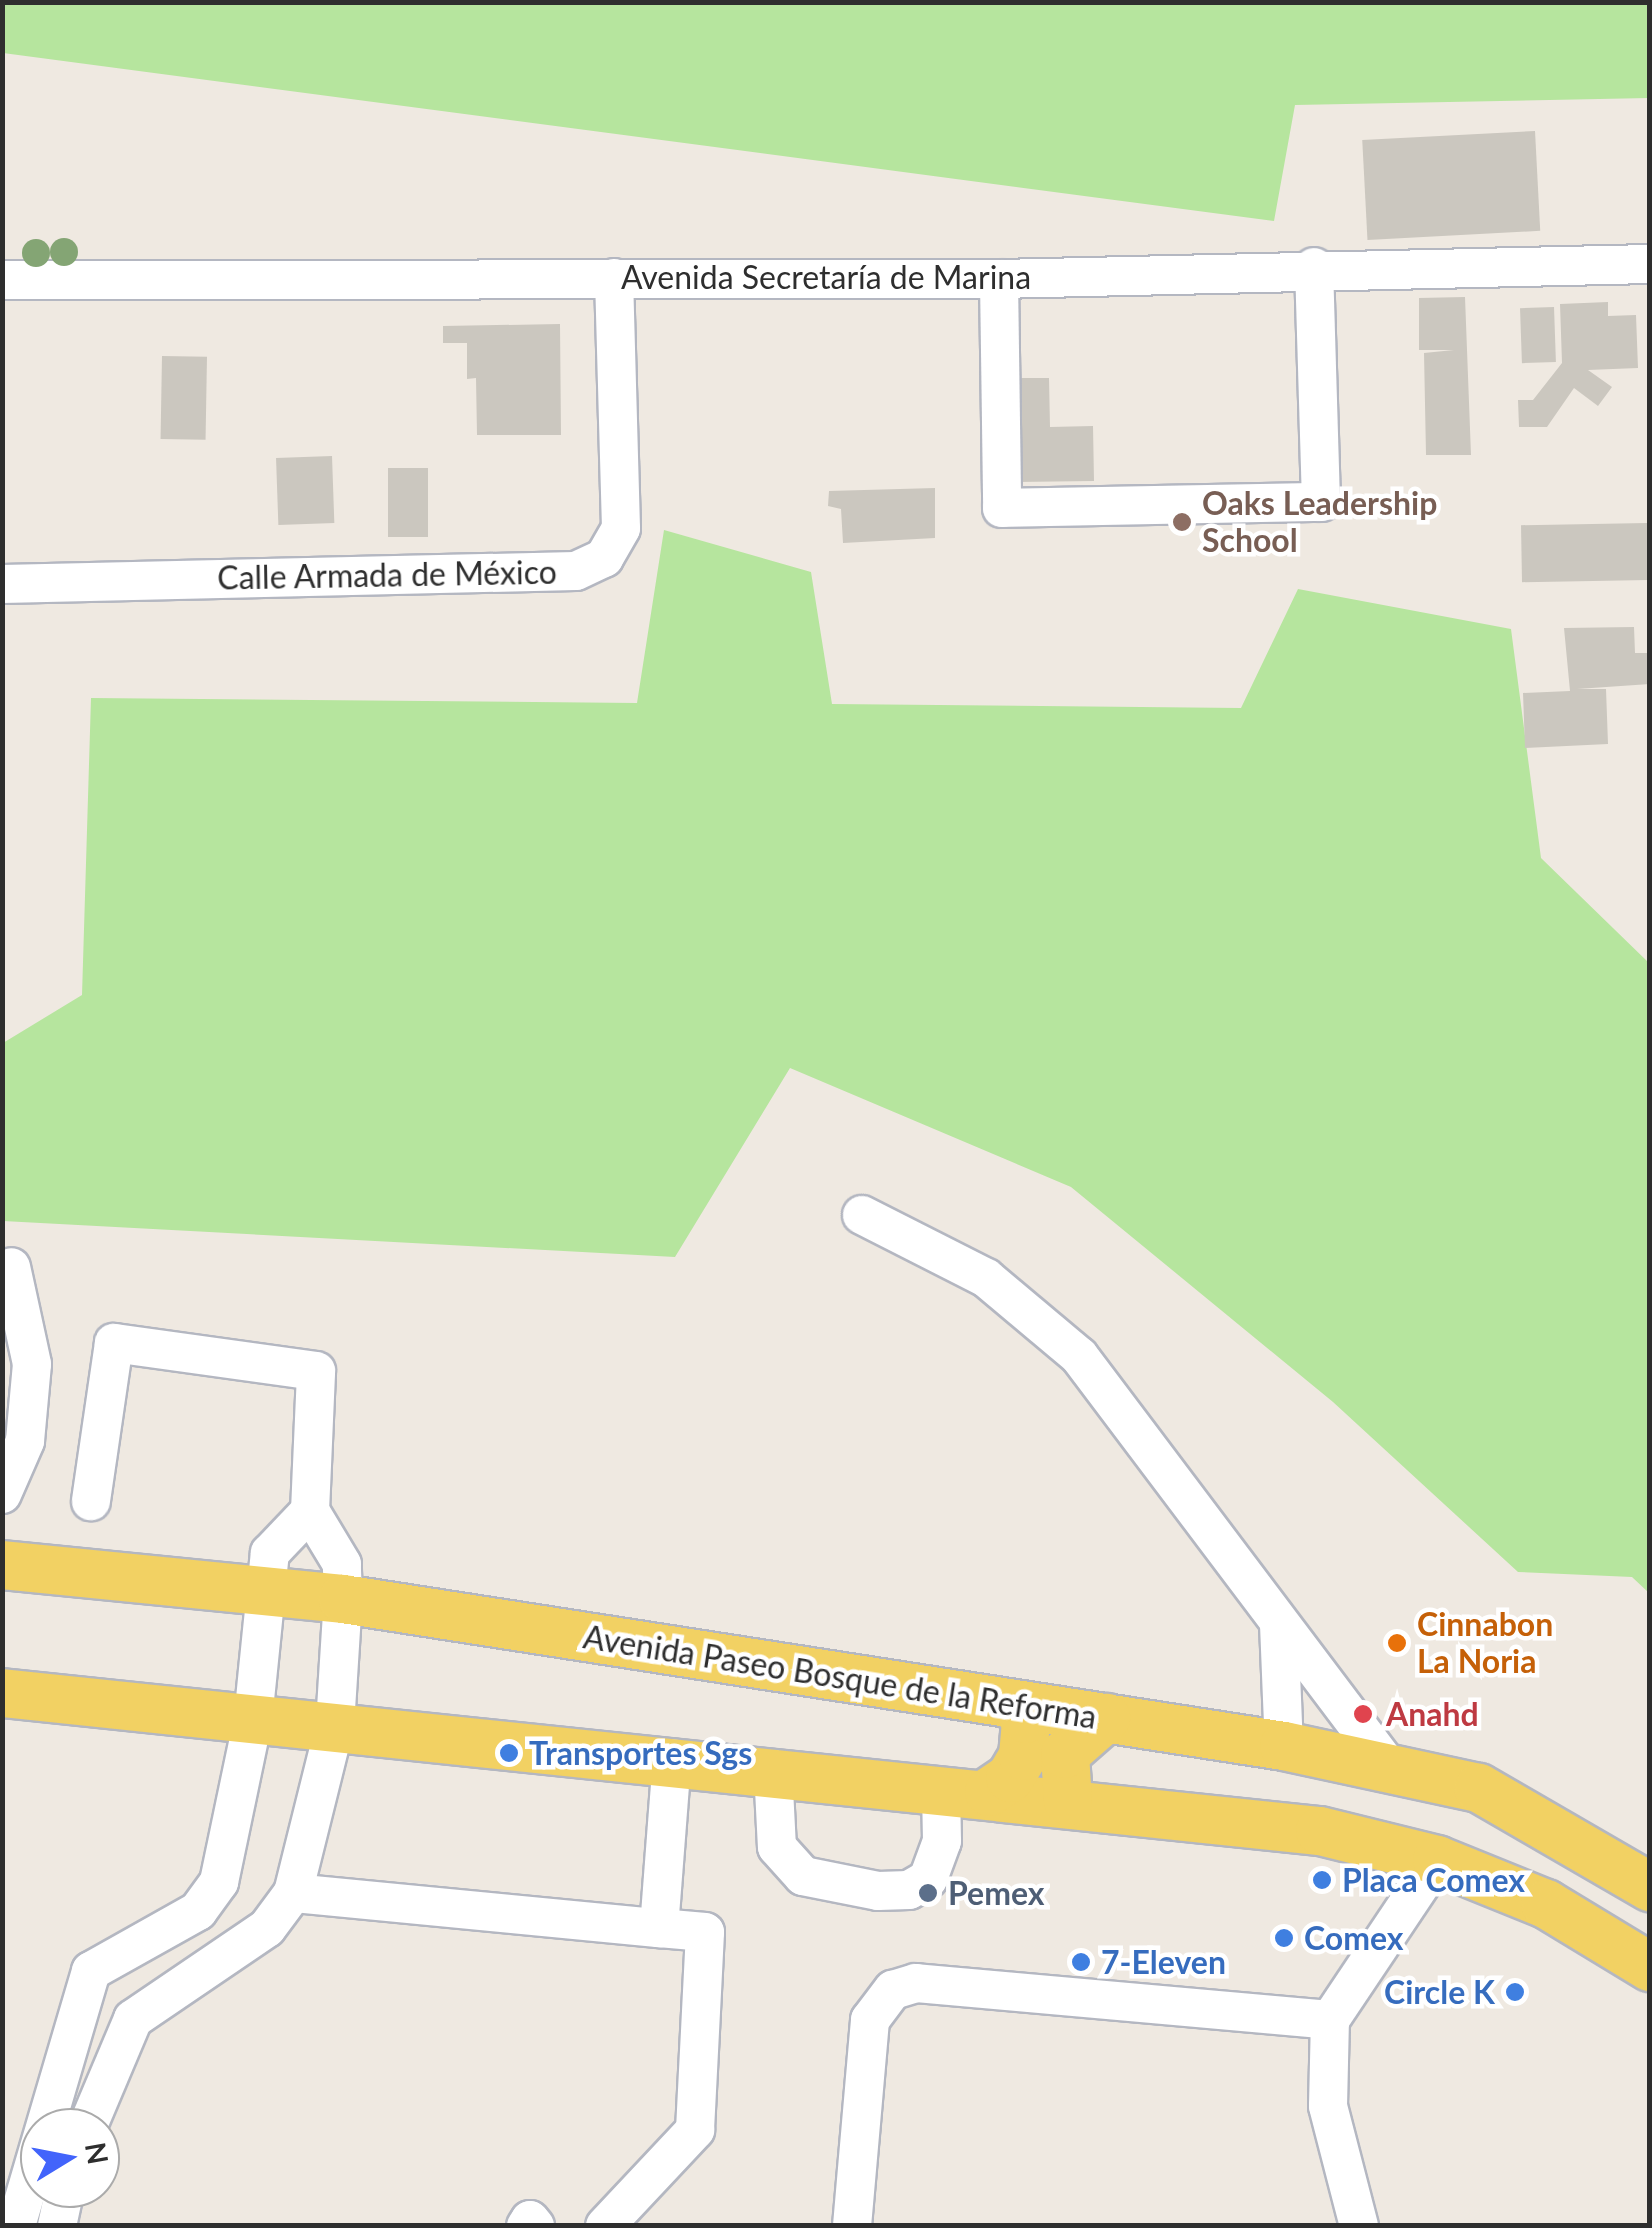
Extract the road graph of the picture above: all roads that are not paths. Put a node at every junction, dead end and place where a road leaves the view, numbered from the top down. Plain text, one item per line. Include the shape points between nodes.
1 (1650, 264) edge
2 (1314, 267) junction
3 (614, 278) junction
4 (1000, 279) junction
5 (2, 280) edge
6 (2, 584) edge
7 (862, 1214) dead end
8 (11, 1268) dead end
9 (2, 1494) edge
10 (91, 1501) dead end
11 (310, 1511) junction
12 (2, 1566) edge
13 (265, 1592) junction
14 (344, 1600) junction
15 (1279, 1624) junction
16 (2, 1693) edge
17 (1013, 1704) junction
18 (1106, 1718) junction
19 (252, 1719) junction
20 (335, 1725) junction
21 (1284, 1746) junction
22 (672, 1758) junction
23 (773, 1769) junction
24 (1391, 1770) junction
25 (942, 1790) junction
26 (989, 1792) junction
27 (1068, 1801) junction
28 (1437, 1860) junction
29 (1650, 1887) edge
30 (293, 1893) junction
31 (659, 1928) junction
32 (1650, 1967) edge
33 (1330, 2020) junction
34 (95, 2108) edge
35 (16, 2226) edge
36 (526, 2226) edge
37 (535, 2226) edge
38 (605, 2226) edge
39 (852, 2226) edge
40 (1360, 2226) edge

1 - 2 street, Avenida Secretaría de Marina
2 - 4 street, Avenida Secretaría de Marina
2 - 4 street via 1320,502 1002,508
3 - 4 street, Avenida Secretaría de Marina
3 - 5 street, Avenida Secretaría de Marina
3 - 6 street, Calle Armada de México via 622,528 604,558 576,571
7 - 15 street via 986,1278 1079,1356
8 - 9 street via 32,1364 26,1441
10 - 11 street via 114,1344 316,1371
11 - 13 street via 270,1553
11 - 14 street via 342,1564
12 - 13 main road, Avenida Paseo Bosque de la Reforma
13 - 14 main road, Avenida Paseo Bosque de la Reforma
13 - 19 street
14 - 17 main road, Avenida Paseo Bosque de la Reforma
14 - 20 street
15 - 21 street
15 - 24 street
16 - 19 main road
17 - 18 main road, Avenida Paseo Bosque de la Reforma
17 - 26 main road via 1026,1719 1023,1756 1010,1778
18 - 21 main road, Avenida Paseo Bosque de la Reforma
18 - 27 main road via 1066,1754
19 - 20 main road
19 - 35 street via 212,1899 112,1955 91,1971 80,1992
20 - 22 main road
20 - 30 street
21 - 24 main road, Avenida Paseo Bosque de la Reforma
22 - 23 main road
22 - 31 street
23 - 25 main road
23 - 25 street via 777,1847 802,1876 878,1891 910,1890 928,1879 942,1841
24 - 29 main road, Avenida Paseo Bosque de la Reforma via 1479,1788
25 - 26 main road
26 - 27 main road
27 - 28 main road via 1320,1831
28 - 32 main road via 1546,1904
28 - 33 street
30 - 31 street
30 - 34 street via 267,1928 133,2019
31 - 38 street via 705,1932 695,2130
33 - 39 street via 916,1983 894,1990 870,2020
33 - 40 street via 1328,2106
36 - 37 street

